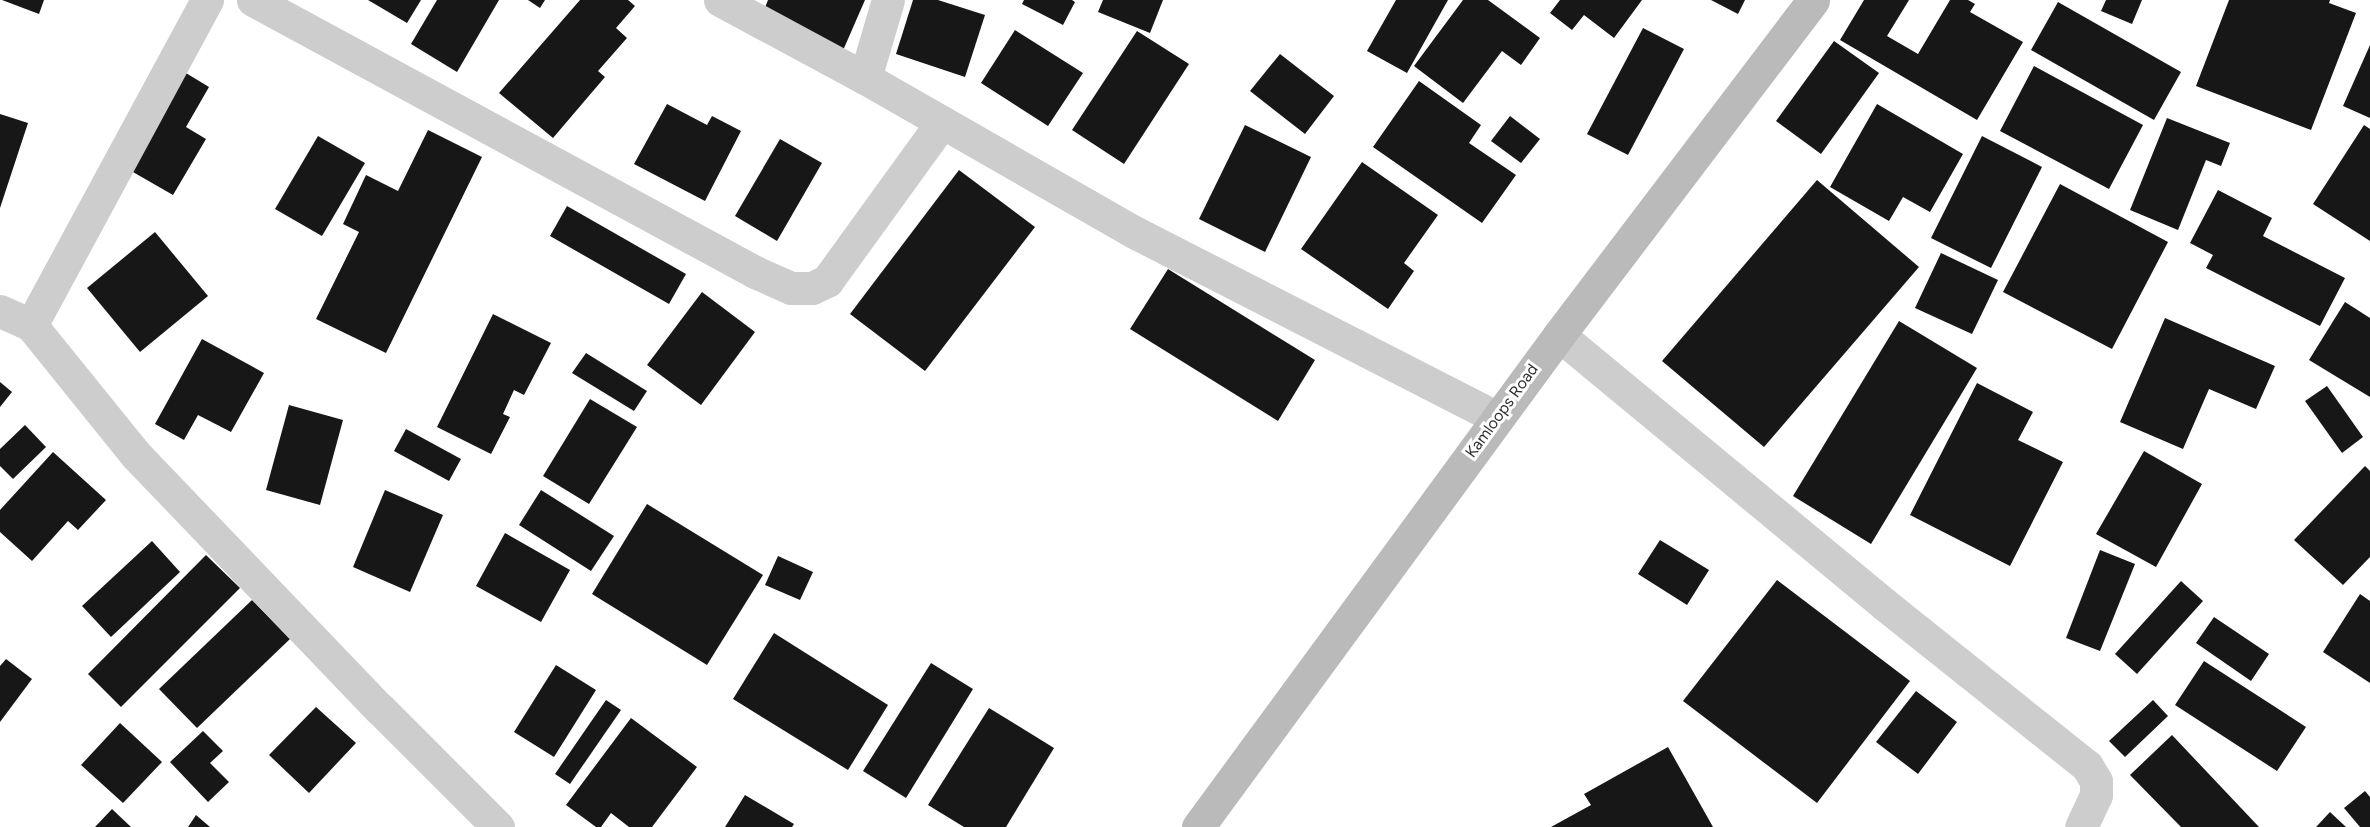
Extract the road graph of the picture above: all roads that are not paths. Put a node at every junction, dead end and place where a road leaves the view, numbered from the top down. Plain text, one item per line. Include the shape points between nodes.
1 (207, 0) edge
2 (253, 0) edge
3 (720, 0) edge
4 (888, 0) edge
5 (1813, 0) edge
6 (865, 78) junction
7 (942, 122) junction
8 (0, 311) edge
9 (31, 325) junction
10 (1559, 334) junction
11 (1497, 418) junction
12 (2083, 826) edge
13 (498, 827) edge
14 (1198, 827) edge

1 - 9 street
2 - 7 street via 734,261 791,288 812,288 827,281
3 - 6 street
4 - 6 street
5 - 10 main road, Kamloops Road
6 - 7 street
7 - 11 street via 1136,233
8 - 9 street
9 - 13 street via 136,455
10 - 11 main road, Kamloops Road
10 - 12 street via 1884,604 2087,766 2096,781 2096,795
11 - 14 main road, Kamloops Road

